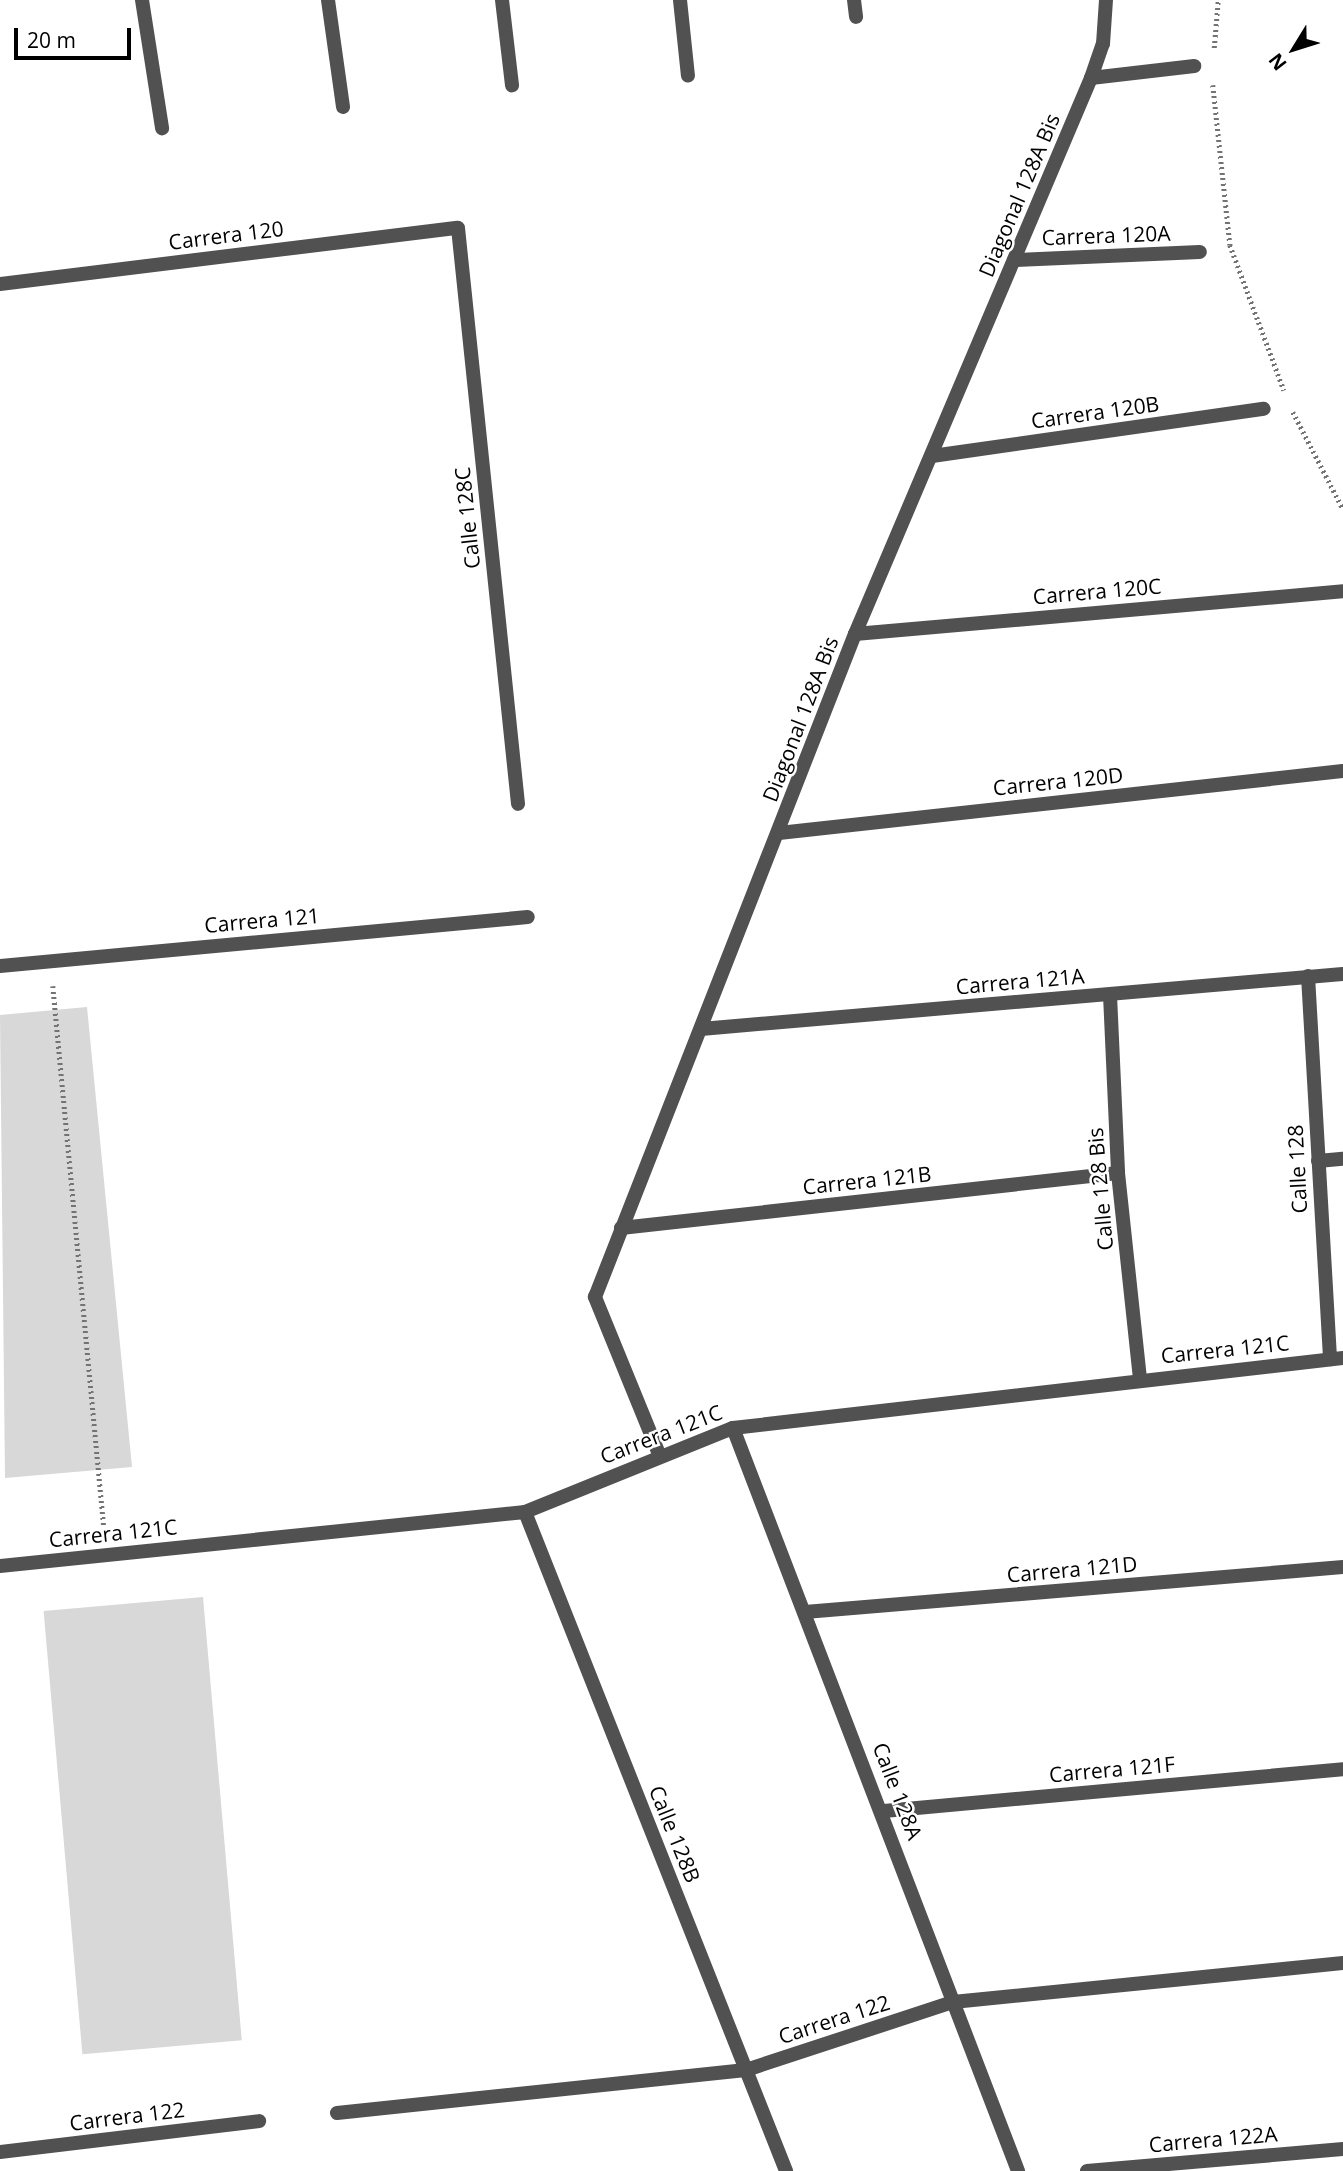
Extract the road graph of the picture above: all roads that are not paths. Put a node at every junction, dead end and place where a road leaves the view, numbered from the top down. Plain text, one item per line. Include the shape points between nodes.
1 (142, 0) edge
2 (328, 0) edge
3 (502, 0) edge
4 (680, 0) edge
5 (855, 0) edge
6 (1106, 0) edge
7 (856, 17) dead end
8 (1194, 66) dead end
9 (688, 76) dead end
10 (1091, 78) junction
11 (512, 85) dead end
12 (343, 107) dead end
13 (162, 128) dead end
14 (458, 228) joint
15 (1199, 252) dead end
16 (1014, 260) junction
17 (0, 284) edge
18 (1264, 409) dead end
19 (932, 456) junction
20 (1343, 591) edge
21 (855, 634) junction
22 (1343, 771) edge
23 (519, 804) dead end
24 (779, 833) junction
25 (528, 917) dead end
26 (0, 966) edge
27 (1343, 974) edge
28 (1308, 976) junction
29 (1110, 995) junction
30 (701, 1030) junction
31 (1343, 1159) edge
32 (1318, 1161) junction
33 (1118, 1172) junction
34 (621, 1228) junction
35 (1337, 1359) edge
36 (1140, 1379) junction
37 (733, 1428) junction
38 (659, 1454) junction
39 (525, 1512) junction
40 (0, 1566) edge
41 (1343, 1567) edge
42 (805, 1612) junction
43 (1343, 1769) edge
44 (884, 1811) junction
45 (1343, 1963) edge
46 (953, 2002) junction
47 (746, 2070) junction
48 (337, 2113) dead end
49 (259, 2122) dead end
50 (1343, 2149) edge
51 (0, 2152) edge
52 (786, 2171) edge
53 (1018, 2171) edge
54 (1087, 2171) edge

1 - 13 street
2 - 12 street
3 - 11 street
4 - 9 street
5 - 7 street
6 - 10 street, Diagonal 128A Bis via 1103,44
8 - 10 street
10 - 16 street, Diagonal 128A Bis
14 - 17 street, Carrera 120
14 - 23 street, Calle 128C
15 - 16 street, Carrera 120A
16 - 19 street, Diagonal 128A Bis
18 - 19 street, Carrera 120B
19 - 21 street, Diagonal 128A Bis
20 - 21 street, Carrera 120C
21 - 24 street, Diagonal 128A Bis
22 - 24 street, Carrera 120D
24 - 30 street, Diagonal 128A Bis
25 - 26 street, Carrera 121
27 - 28 street, Carrera 121A
28 - 29 street, Carrera 121A
28 - 32 street, Calle 128
29 - 30 street, Carrera 121A
29 - 33 street, Calle 128 Bis
30 - 34 street, Diagonal 128A Bis
31 - 32 street
32 - 35 street, Calle 128
33 - 34 street, Carrera 121B
33 - 36 street, Calle 128 Bis
34 - 38 street, Diagonal 128A Bis via 595,1297
35 - 36 street, Carrera 121C
36 - 37 street, Carrera 121C
37 - 38 street, Carrera 121C
37 - 42 street, Calle 128A
38 - 39 street, Carrera 121C
39 - 40 street, Carrera 121C
39 - 47 street, Calle 128B
41 - 42 street, Carrera 121D
42 - 44 street, Calle 128A
43 - 44 street, Carrera 121F
44 - 46 street, Calle 128A
45 - 46 street, Carrera 122
46 - 47 street, Carrera 122
46 - 53 street, Calle 128A
47 - 48 street, Carrera 122
47 - 52 street, Calle 128B
49 - 51 street, Carrera 122
50 - 54 street, Carrera 122A

